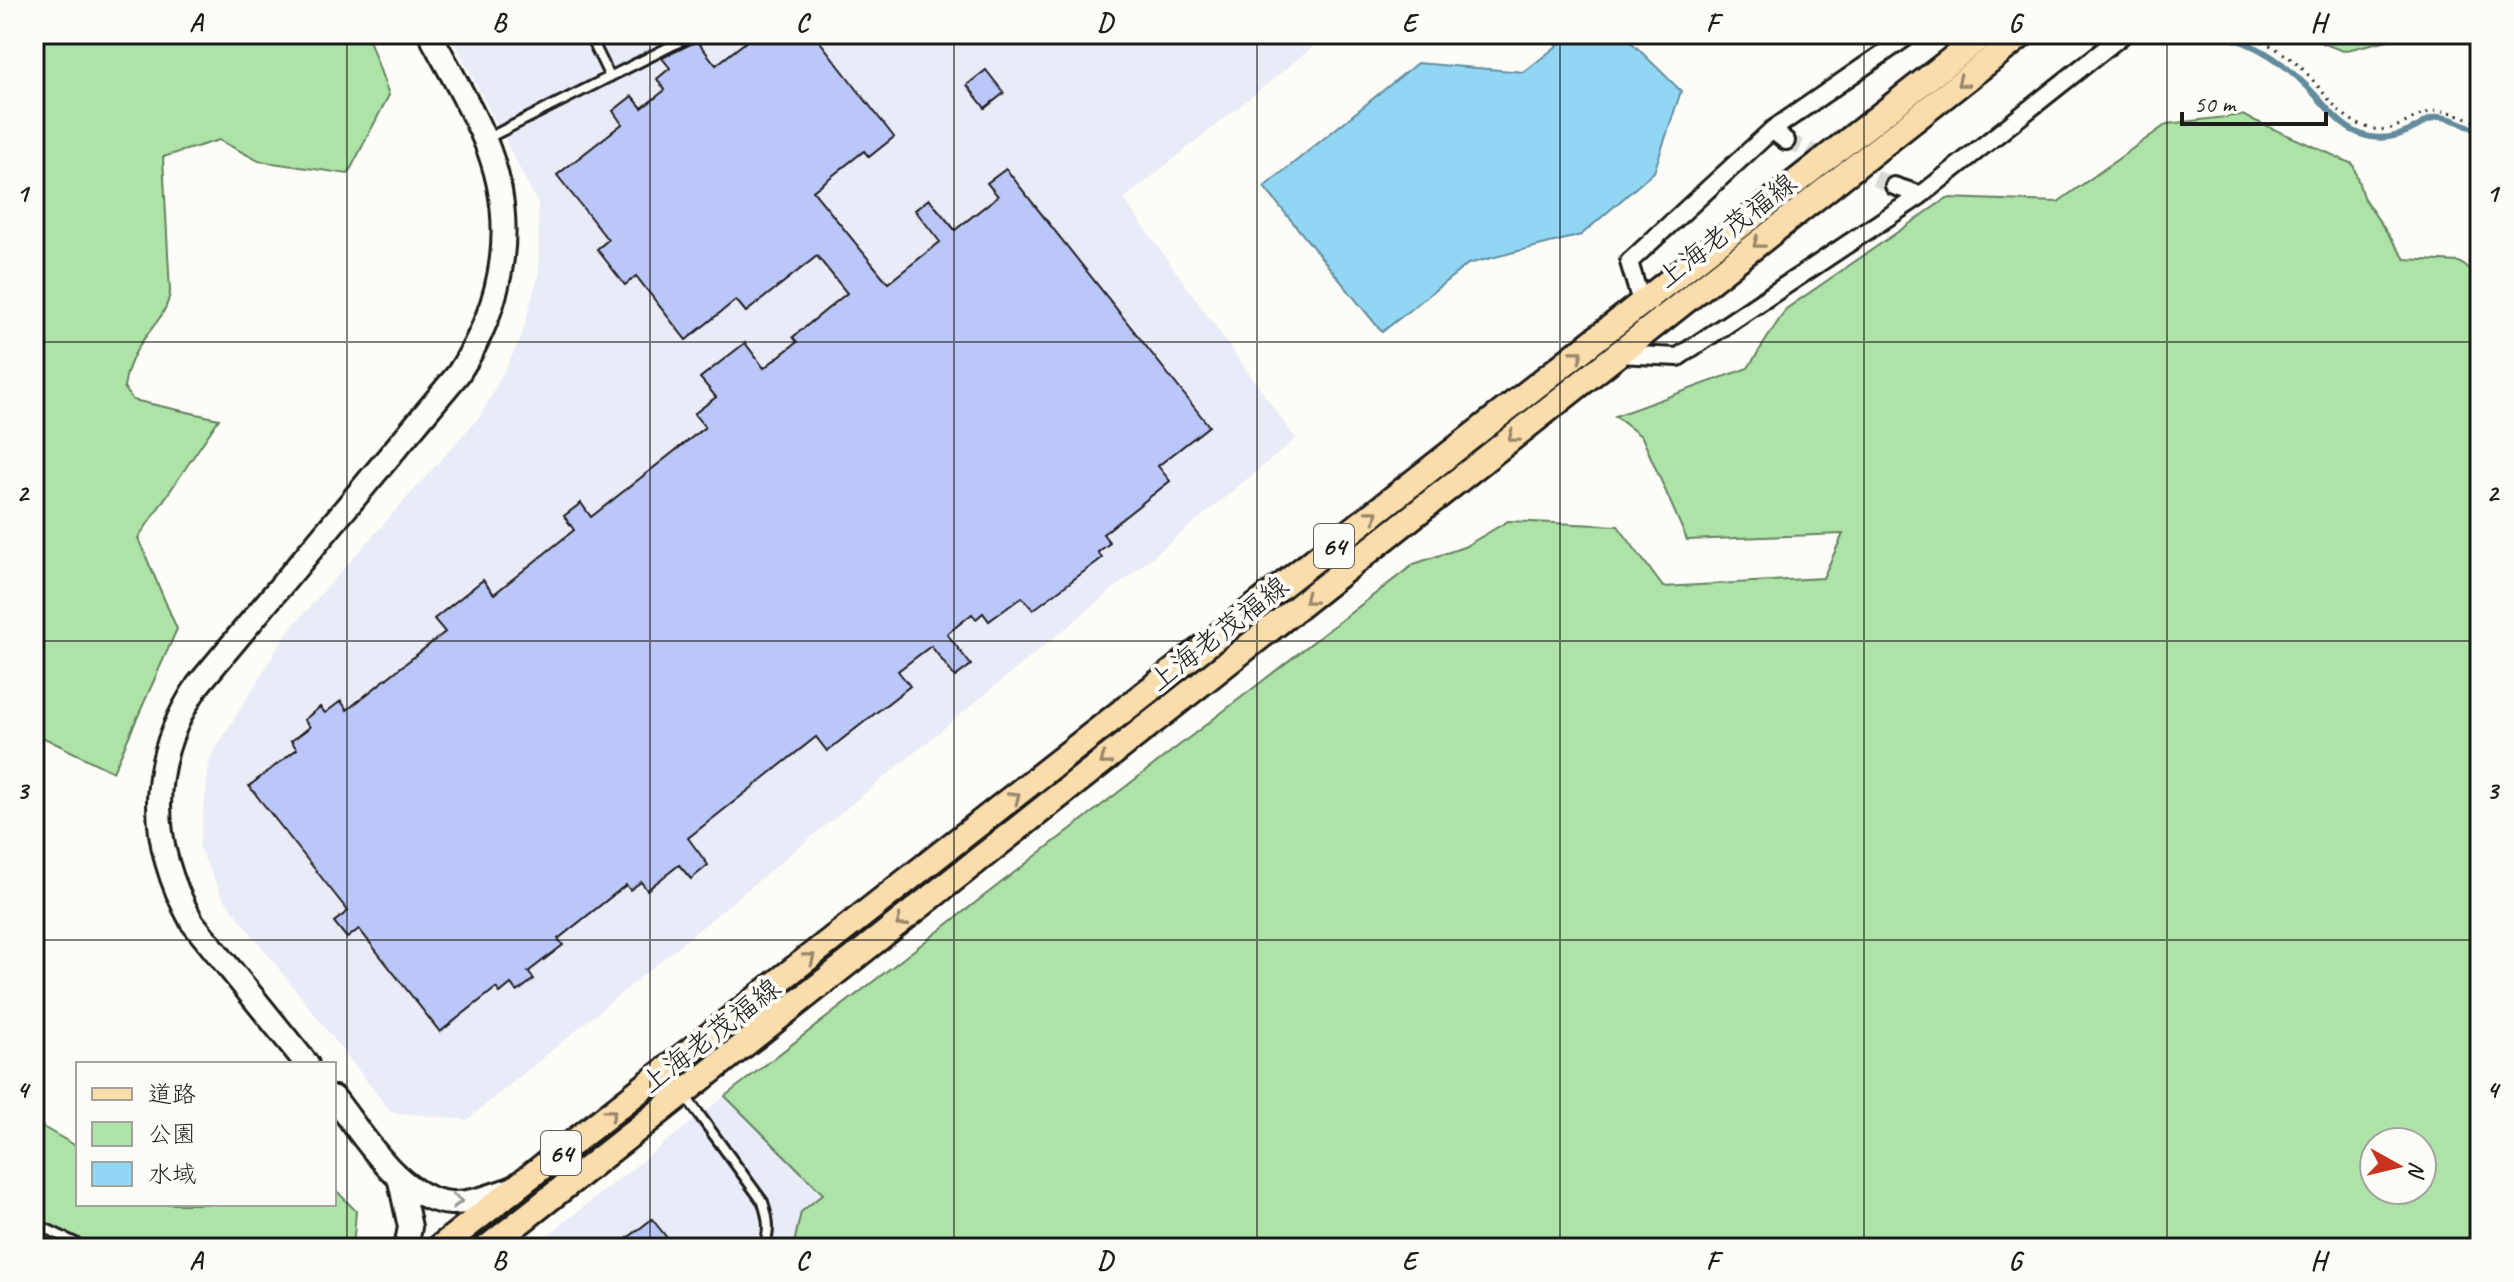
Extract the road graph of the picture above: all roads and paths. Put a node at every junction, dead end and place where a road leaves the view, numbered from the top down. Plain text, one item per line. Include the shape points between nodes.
1 (430, 34) edge
2 (589, 34) edge
3 (695, 34) edge
4 (1911, 34) edge
5 (1984, 34) edge
6 (2023, 34) edge
7 (2124, 34) edge
8 (2248, 34) edge
9 (610, 77) junction
10 (2480, 123) edge
11 (1772, 130) junction
12 (485, 140) junction
13 (1786, 141) tunnel mouth
14 (1894, 186) tunnel mouth
15 (1921, 195) junction
16 (1642, 305) junction
17 (1618, 354) junction
18 (305, 1062) edge
19 (684, 1094) junction
20 (336, 1101) edge
21 (400, 1181) junction
22 (517, 1188) junction
23 (34, 1223) edge
24 (86, 1248) edge
25 (406, 1248) edge
26 (439, 1248) edge
27 (487, 1248) edge
28 (763, 1248) edge

1 - 12 street
2 - 9 lane
3 - 9 lane
4 - 11 street, 上海老茂福線
5 - 16 main road, 上海老茂福線 / 64
6 -> 17 main road, 上海老茂福線 / 64
7 - 15 street
8 - 10 path via 2297,63 2339,110 2362,126 2394,128 2439,111
9 - 12 lane
11 - 13 street
11 - 16 street, 上海老茂福線 via 1629,262
12 - 18 street via 499,186 503,257 491,311 476,346 198,685 174,726 163,762 160,829 180,900
14 - 15 street
15 - 17 street via 1678,357
22 -> 16 main road, 上海老茂福線 / 64
17 -> 19 main road, 上海老茂福線 / 64
19 - 27 main road, 上海老茂福線 / 64
19 - 28 lane via 763,1202 769,1223
20 - 21 street
21 -> 22 street via 449,1203
21 - 25 street via 410,1227
22 - 26 main road, 上海老茂福線 / 64
23 - 24 lane

